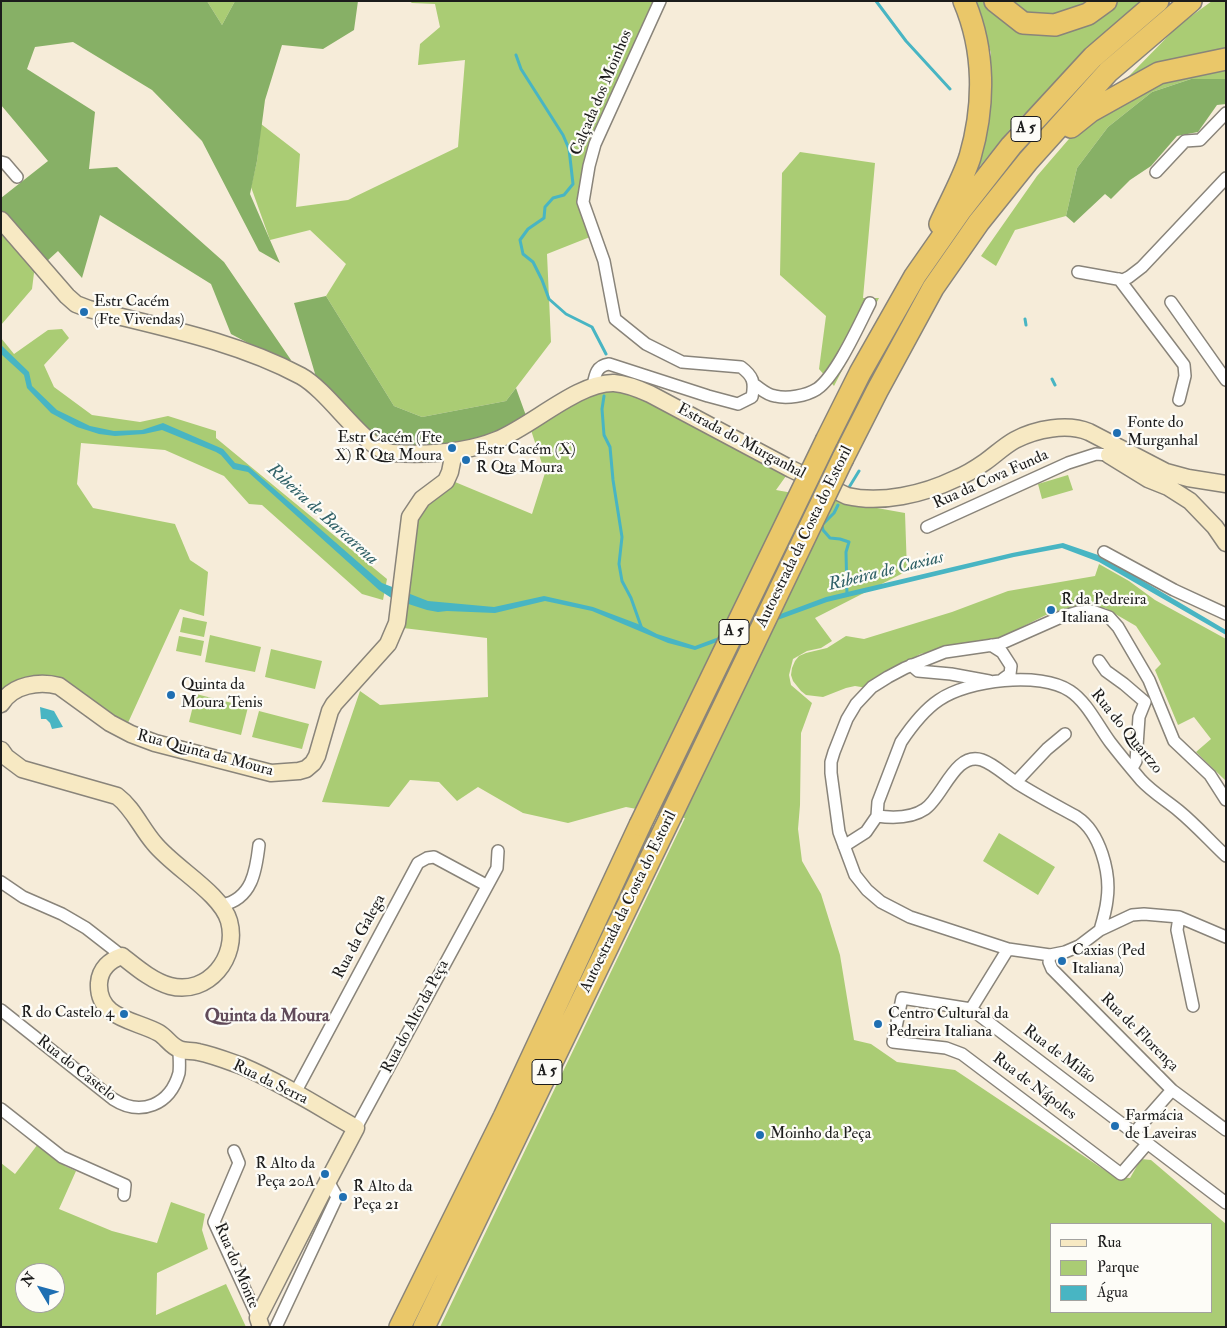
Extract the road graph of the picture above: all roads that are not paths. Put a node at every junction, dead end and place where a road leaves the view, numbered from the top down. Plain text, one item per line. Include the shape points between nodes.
1 (660, 1) edge
2 (964, 1) edge
3 (995, 1) edge
4 (1106, 1) edge
5 (1158, 1) edge
6 (1191, 1) edge
7 (1226, 59) edge
8 (1226, 113) edge
9 (1028, 161) junction
10 (1, 162) edge
11 (1156, 172) dead end
12 (17, 177) dead end
13 (1226, 178) edge
14 (1, 220) edge
15 (1078, 272) dead end
16 (915, 276) junction
17 (1119, 279) junction
18 (1171, 302) dead end
19 (870, 303) dead end
20 (1226, 380) edge
21 (754, 385) junction
22 (593, 386) junction
23 (1179, 400) dead end
24 (1111, 450) junction
25 (454, 452) junction
26 (1226, 484) edge
27 (927, 527) dead end
28 (1226, 544) edge
29 (1104, 552) dead end
30 (1226, 614) edge
31 (990, 645) junction
32 (1099, 661) dead end
33 (911, 665) junction
34 (998, 681) junction
35 (1151, 700) junction
36 (1, 704) edge
37 (1065, 734) dead end
38 (1, 750) edge
39 (1132, 768) junction
40 (1016, 782) junction
41 (1226, 800) edge
42 (877, 816) junction
43 (259, 845) dead end
44 (844, 846) junction
45 (498, 850) dead end
46 (1226, 856) edge
47 (1, 882) edge
48 (486, 885) junction
49 (222, 906) junction
50 (1179, 917) junction
51 (1100, 930) junction
52 (1226, 937) edge
53 (1008, 949) junction
54 (1050, 955) junction
55 (122, 956) junction
56 (902, 998) joint
57 (1193, 1006) dead end
58 (971, 1009) junction
59 (1, 1010) edge
60 (179, 1050) junction
61 (1172, 1090) junction
62 (295, 1093) junction
63 (1, 1109) edge
64 (356, 1128) junction
65 (1226, 1130) edge
66 (1134, 1133) junction
67 (1147, 1144) junction
68 (234, 1151) dead end
69 (328, 1181) junction
70 (124, 1195) dead end
71 (1226, 1203) edge
72 (260, 1322) edge
73 (276, 1327) edge
74 (400, 1327) edge
75 (424, 1327) edge

1 - 21 street, Calçada dos Moinhos via 595,144 583,202 604,261 615,319 646,344 682,362 741,367 748,372
2 - 16 highway via 979,53 982,91 977,124 970,158
3 - 4 highway via 1023,23 1055,25 1088,14
5 - 16 highway, Autoestrada da Costa do Estoril / A 5 via 1093,57 1011,146
6 - 9 highway, Autoestrada da Costa do Estoril / A 5 via 1108,72
7 - 9 highway via 1159,73 1091,111
8 - 11 street via 1200,140 1186,141
9 - 75 highway, Autoestrada da Costa do Estoril / A 5, bridge via 979,222 934,288 877,391
10 - 12 street
13 - 17 street via 1142,267 1129,277
14 - 25 street, Estrada do Murganhal via 76,304 214,341 301,376 382,450 394,453
15 - 17 street
16 - 74 highway, Autoestrada da Costa do Estoril / A 5, bridge via 827,439 640,825 504,1117
17 - 23 street via 1184,365 1185,376
18 - 20 street
19 - 21 street via 827,379 816,389 799,396 774,396
21 - 22 street via 752,397 738,404 609,364 599,367
22 - 24 street, Estrada do Murganhal via 613,383 636,388 790,469 856,498 890,498 925,491 954,480 1014,440 1052,429 1082,429
22 - 25 street, Estrada do Murganhal via 498,440
24 - 26 street, Estrada do Murganhal via 1166,472
24 - 27 street, Rua da Cova Funda via 1068,463
24 - 28 street via 1148,479 1190,501 1215,526
25 - 36 street, Rua Quinta da Moura via 446,481 422,499 410,517 395,630 388,644 334,704 317,756 306,769 271,773 147,740 120,729 59,686 50,684 32,684 11,692
29 - 30 street
31 - 33 street via 944,652
31 - 34 street via 1002,652 1011,666 1010,674
31 - 35 street via 1011,640 1078,612 1105,614 1118,626 1149,680
32 - 35 street via 1106,671
33 - 34 street via 918,672
33 - 44 street via 863,695 847,720 834,752 832,782
34 - 39 street, Rua do Quartzo via 1033,680 1070,691
34 - 42 street, Rua do Quartzo via 951,693 921,716 894,757 878,802
35 - 39 street via 1139,717 1136,761
35 - 41 street via 1174,741 1210,775
37 - 40 street
38 - 49 street via 22,769 117,796 126,803 153,843
39 - 46 street, Rua do Quartzo
40 - 42 street via 985,761 974,759 966,761 953,772 937,798 925,809 894,818
40 - 51 street via 1084,821 1093,831 1108,884
42 - 44 street via 866,832
43 - 49 street via 257,866 250,886 242,897
44 - 53 street via 855,875 881,902 910,917
45 - 48 street, Rua do Alto da Peça via 497,868
47 - 55 street via 86,928
48 - 62 street, Rua da Galega via 434,857 418,863
48 - 64 street, Rua do Alto da Peça
49 - 55 street via 231,929 229,954 211,978 201,984 168,986
50 - 51 street via 1132,915
50 - 52 street
50 - 57 street via 1177,930
51 - 54 street via 1079,946
53 - 54 street
53 - 58 street
54 - 61 street, Rua de Florença via 1052,969
55 - 60 street via 113,959 102,971 99,987 104,1003 119,1017 158,1032
56 - 58 street, Rua de Milão
56 - 67 street, Rua de Nápoles via 893,1042 946,1048 962,1054 1121,1174
58 - 66 street, Rua de Milão
59 - 60 street, Rua do Castelo via 112,1099 137,1109 163,1099 172,1089 179,1070
60 - 62 street, Rua da Serra via 197,1051 242,1066
61 - 65 street
61 - 66 street, Rua de Florença
62 - 64 street, Rua da Serra
63 - 70 street via 62,1157 125,1185
64 - 69 street, Rua do Alto da Peça
66 - 67 street, Rua de Milão
67 - 71 street, Rua de Milão
68 - 72 street, Rua do Monte via 239,1163 214,1222
69 - 72 street, Rua do Alto da Peça
69 - 73 street via 337,1197

